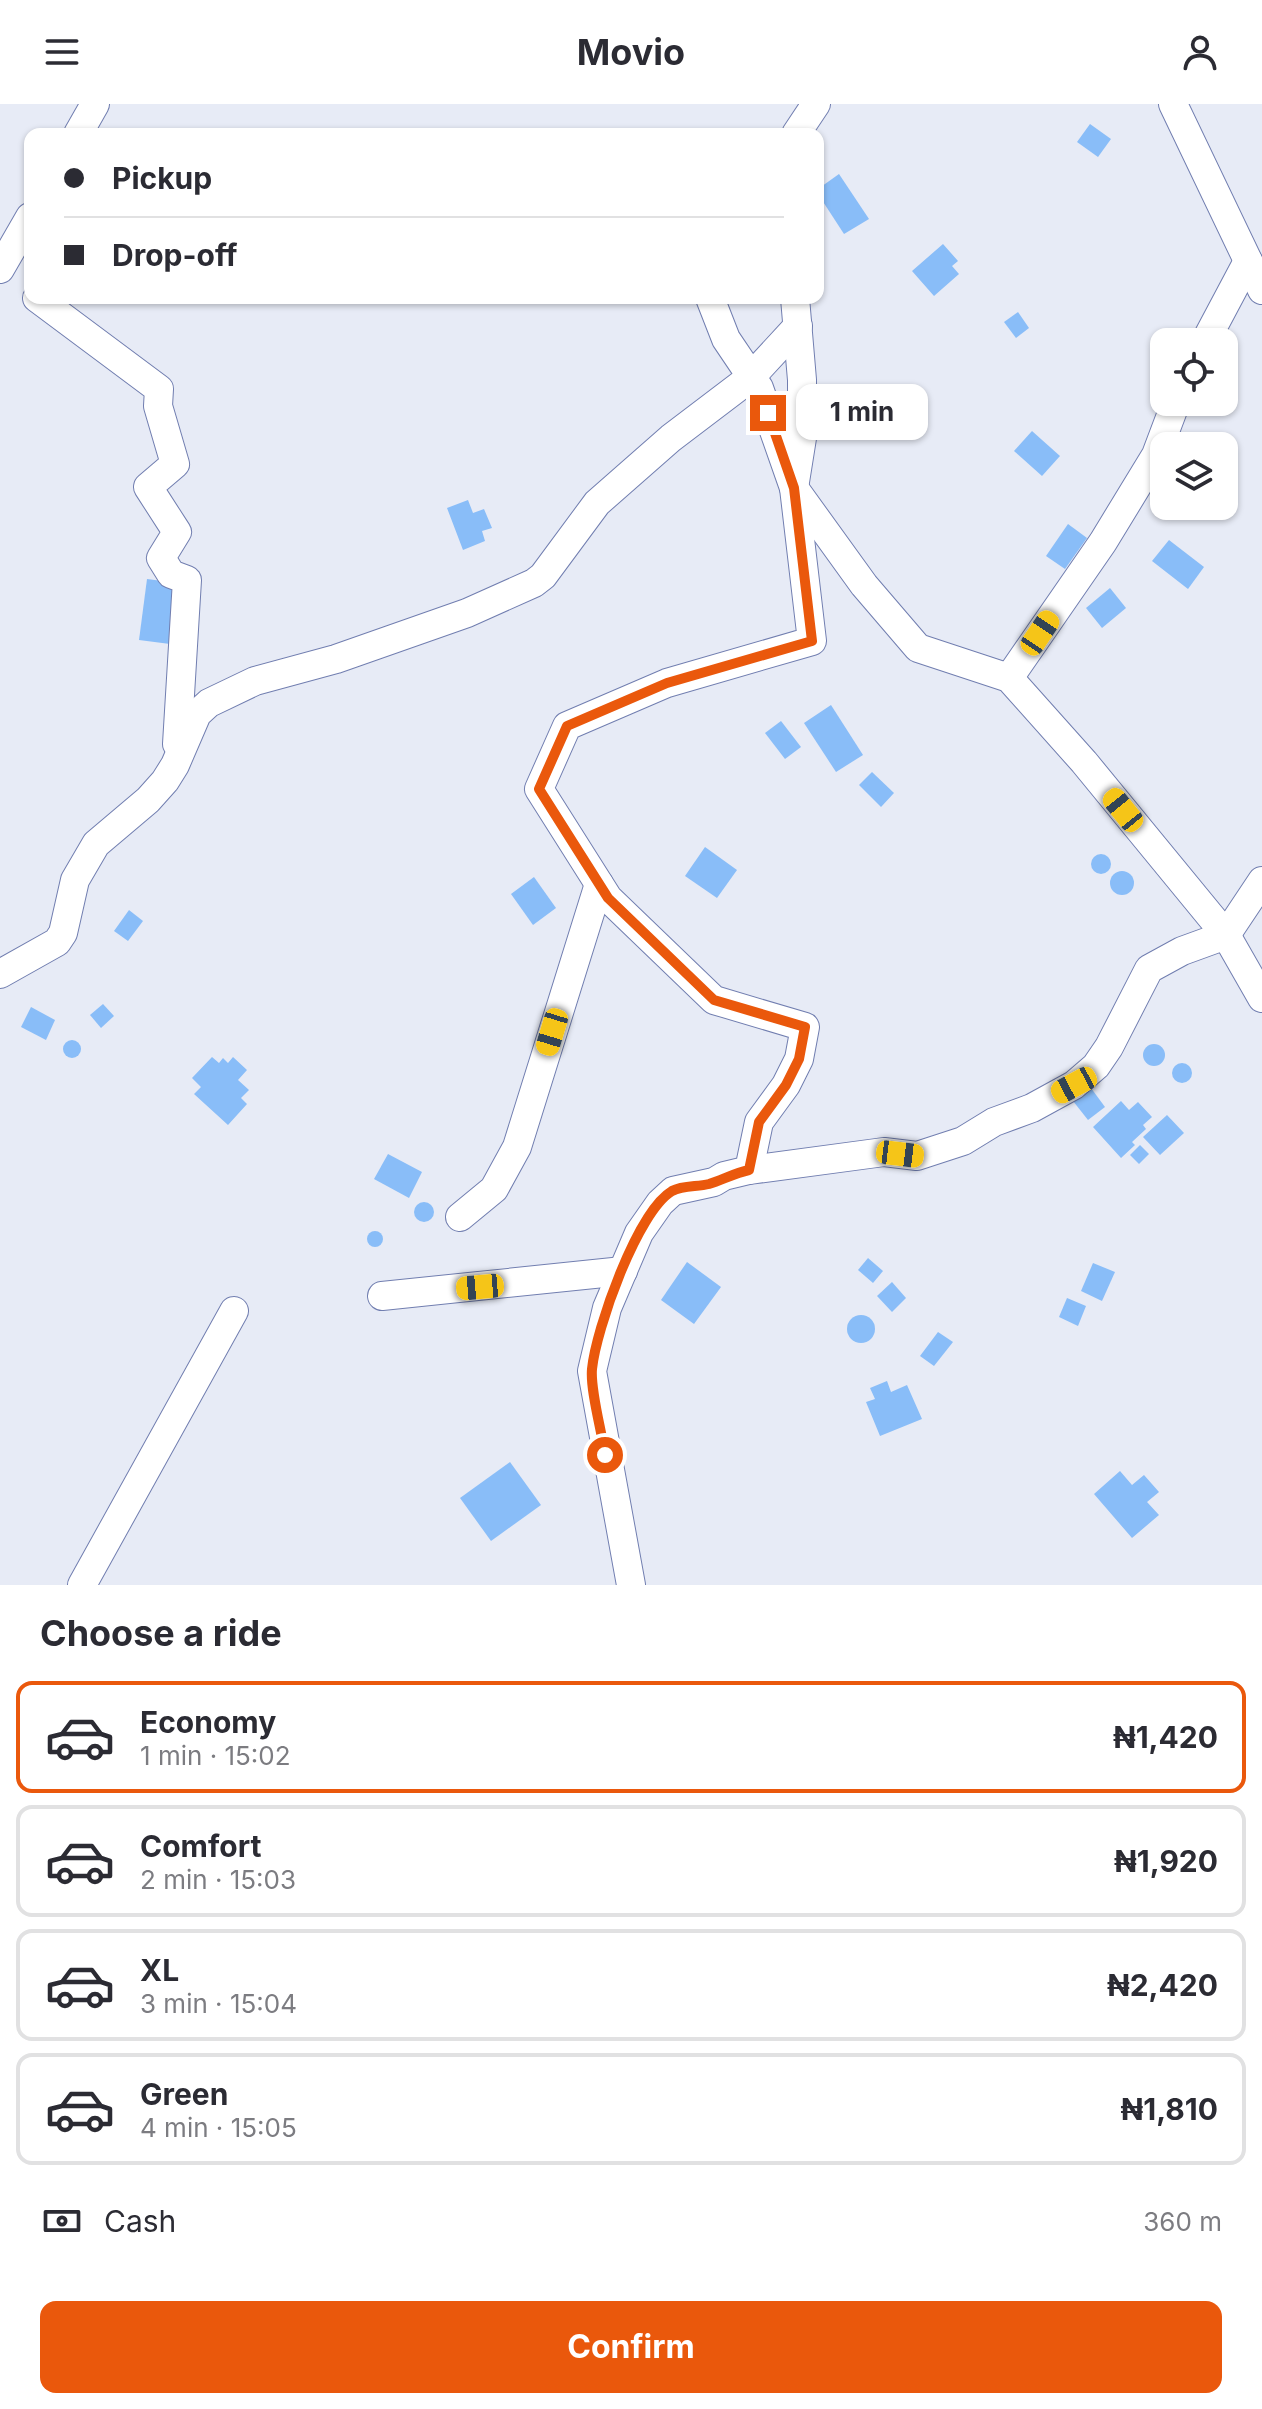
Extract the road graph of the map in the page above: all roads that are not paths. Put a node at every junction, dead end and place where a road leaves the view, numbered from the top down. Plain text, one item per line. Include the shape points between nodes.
1 (95, 104) edge
2 (792, 104) edge
3 (816, 104) edge
4 (1173, 104) edge
5 (81, 128) edge
6 (794, 128) edge
7 (799, 128) edge
8 (24, 228) edge
9 (1248, 261) junction
10 (0, 270) edge
11 (24, 288) edge
12 (1262, 290) edge
13 (45, 304) edge
14 (712, 304) edge
15 (794, 316) edge
16 (1212, 328) edge
17 (750, 378) junction
18 (1171, 416) edge
19 (794, 488) junction
20 (1009, 678) junction
21 (175, 765) junction
22 (1262, 881) edge
23 (599, 884) junction
24 (1226, 935) junction
25 (0, 974) edge
26 (1262, 998) edge
27 (749, 1170) junction
28 (460, 1217) dead end
29 (623, 1271) junction
30 (382, 1296) dead end
31 (234, 1311) dead end
32 (82, 1585) edge
33 (631, 1585) edge

1 - 5 street
2 - 6 street
3 - 7 street
4 - 9 street
8 - 10 street
9 - 12 street
9 - 16 street
10 - 11 street
13 - 21 street via 159,389 158,406 175,464 148,487 177,532 161,558 171,574 187,580
14 - 17 street
15 - 17 street
15 - 19 street via 802,438
17 - 19 street via 759,388
17 - 21 street via 597,503 534,583 467,613 219,697 197,714
18 - 20 street via 1156,455 1103,542
19 - 20 street via 864,585 918,648
19 - 23 street via 812,641 667,683 567,726 539,789
20 - 24 street
21 - 25 street via 148,800 96,844 75,880 57,942
22 - 24 street
23 - 27 street via 714,1000 805,1027 793,1072 759,1122
23 - 28 street via 517,1147 494,1189
24 - 26 street
24 - 27 street via 1149,969 1096,1066 1032,1108 917,1156 884,1152
27 - 29 street via 673,1191 650,1214
29 - 30 street
29 - 33 street via 607,1308 592,1371
31 - 32 street

